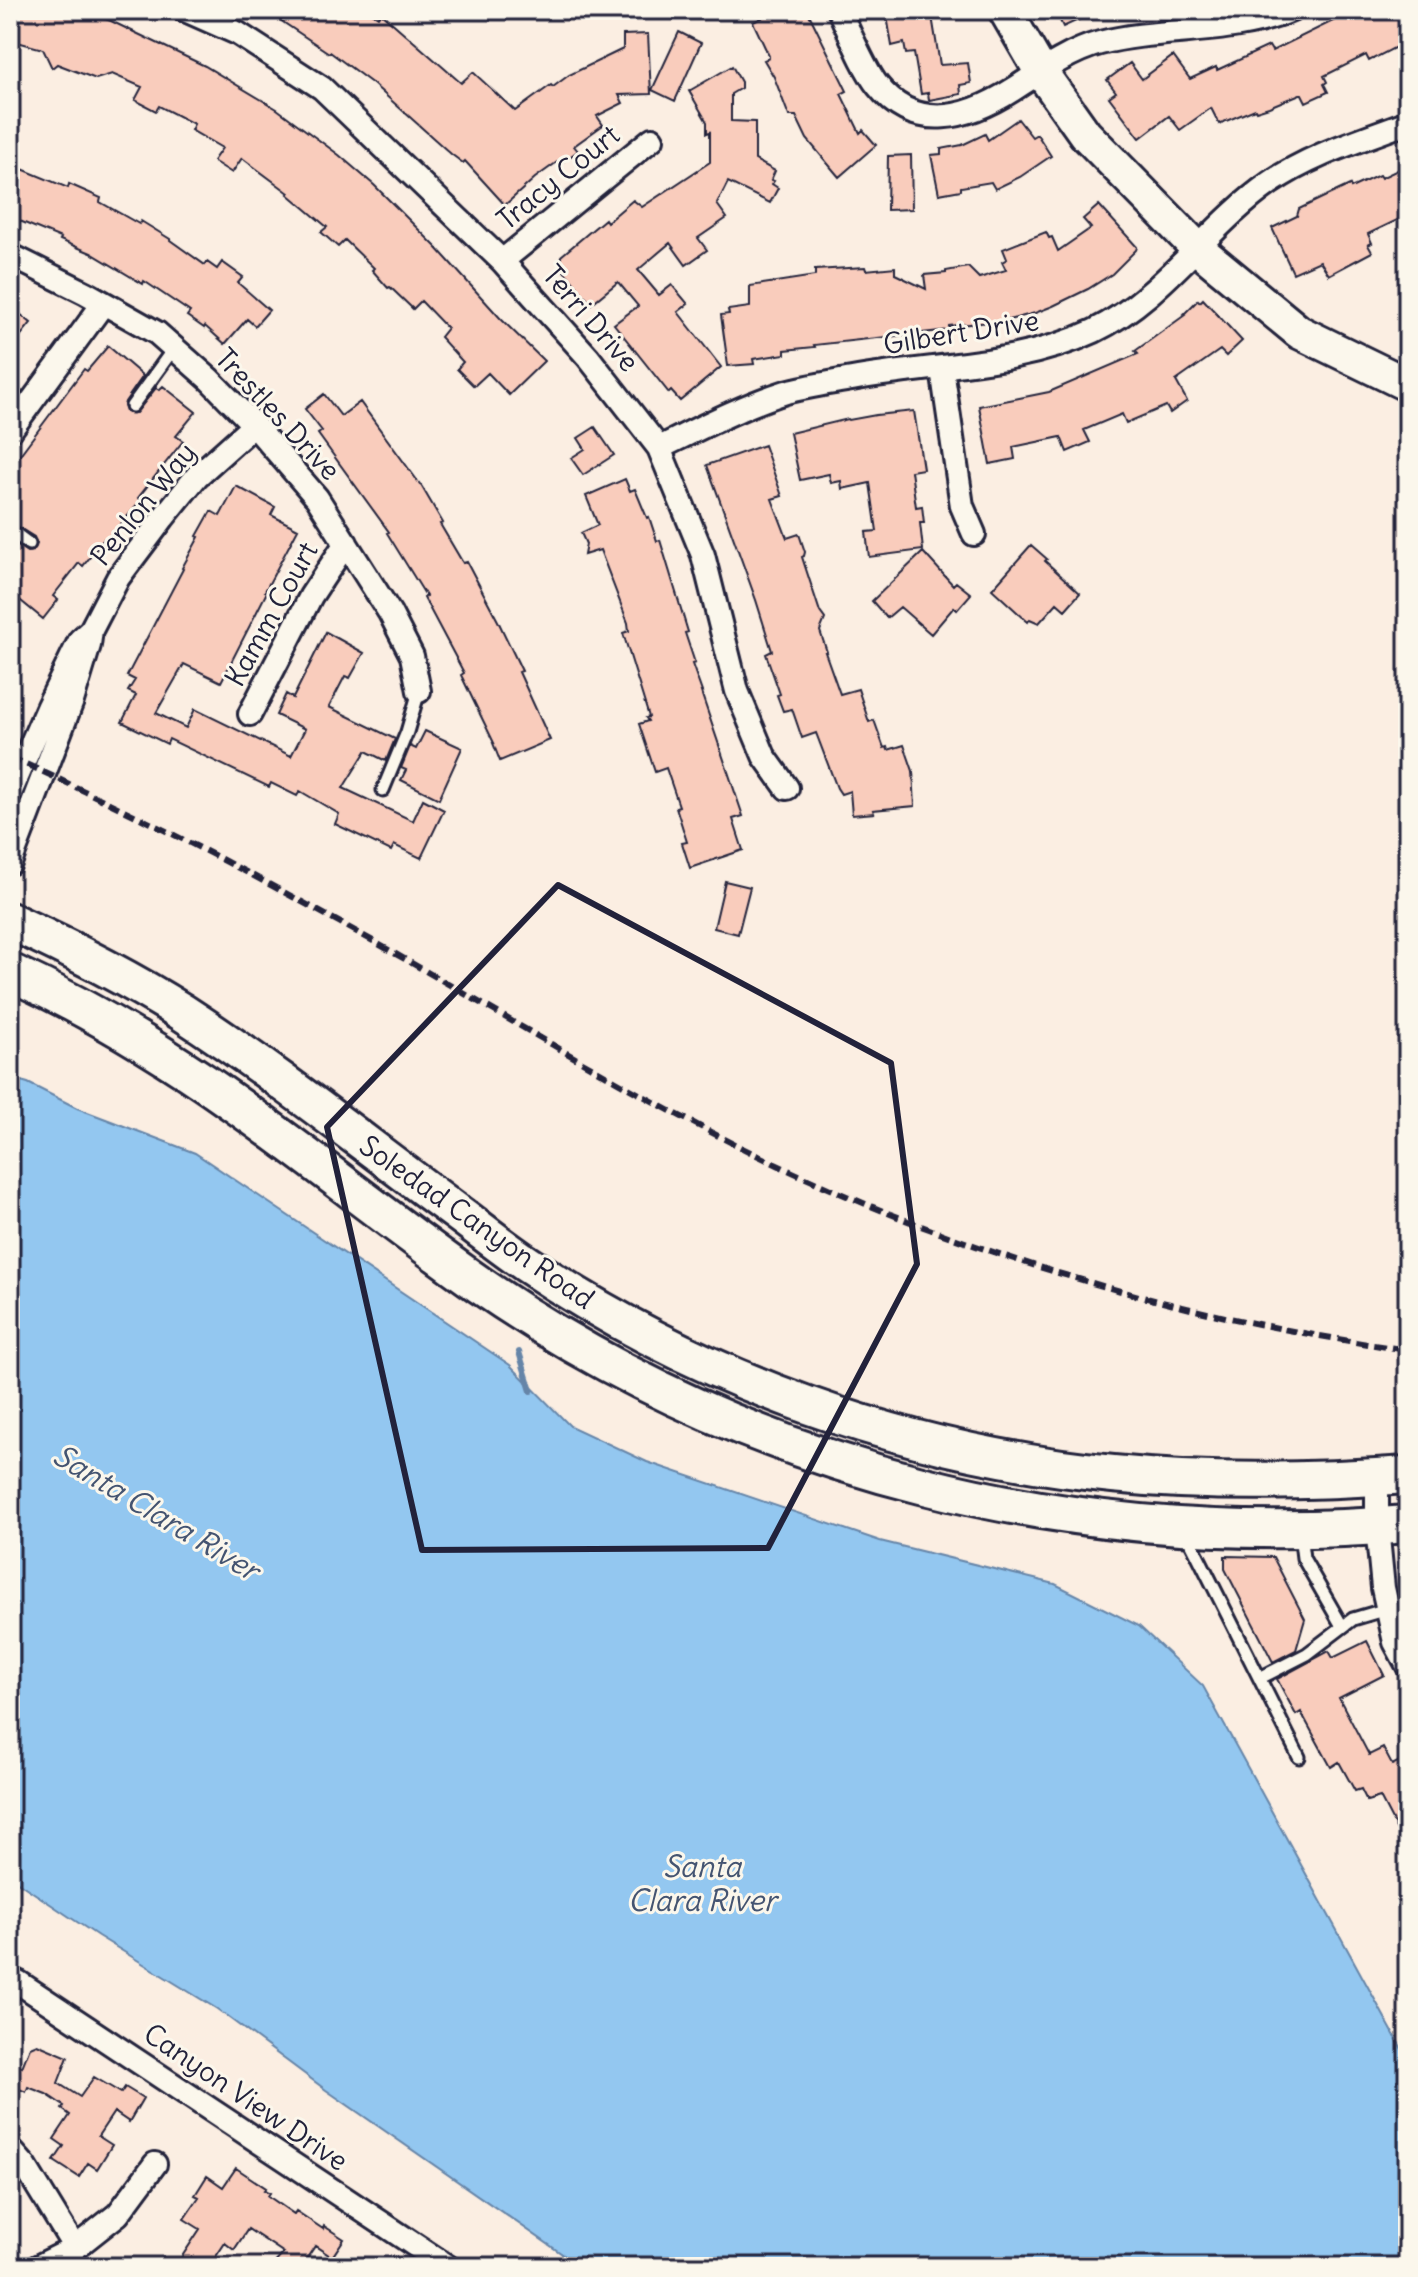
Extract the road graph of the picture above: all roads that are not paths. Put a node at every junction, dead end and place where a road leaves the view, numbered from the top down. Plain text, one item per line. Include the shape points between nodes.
1 (185, 10) edge
2 (839, 10) edge
3 (1005, 10) edge
4 (1292, 10) edge
5 (1041, 72) junction
6 (1408, 122) edge
7 (652, 139) dead end
8 (1197, 248) junction
9 (10, 255) edge
10 (502, 261) junction
11 (103, 304) junction
12 (174, 348) junction
13 (942, 369) junction
14 (1408, 385) edge
15 (132, 406) dead end
16 (254, 425) junction
17 (10, 431) edge
18 (659, 448) junction
19 (10, 530) edge
20 (974, 534) dead end
21 (346, 543) junction
22 (29, 544) dead end
23 (91, 630) junction
24 (419, 691) joint
25 (250, 714) dead end
26 (787, 788) dead end
27 (383, 790) dead end
28 (10, 793) edge
29 (10, 863) edge
30 (10, 921) edge
31 (10, 972) edge
32 (1392, 1476) edge
33 (1183, 1526) junction
34 (1392, 1526) edge
35 (1300, 1528) junction
36 (1387, 1609) junction
37 (1342, 1626) junction
38 (1408, 1666) edge
39 (1260, 1678) junction
40 (1299, 1757) dead end
41 (10, 1979) edge
42 (10, 2149) edge
43 (155, 2164) dead end
44 (75, 2248) junction
45 (37, 2267) edge
46 (448, 2267) edge

1 - 10 street, Terri Drive via 237,33 322,88
2 - 5 street via 876,84 898,107 926,117 961,115 996,101
3 - 5 street
4 - 5 street via 1252,23 1095,44
5 - 8 street via 1085,134
6 - 8 street, Gilbert Drive via 1319,155 1270,183
7 - 10 street, Tracy Court
8 - 13 street, Gilbert Drive via 1136,305 1097,330 1019,357
8 - 14 street via 1299,332
9 - 11 street, Trestles Drive
10 - 18 street, Terri Drive via 588,357
11 - 12 street, Trestles Drive
11 - 17 street
12 - 15 lane
12 - 16 street, Trestles Drive
13 - 18 street, Gilbert Drive via 788,392
13 - 20 street via 962,506
16 - 21 street, Trestles Drive via 317,498
16 - 23 street, Penlon Way via 197,476 163,518 118,578
18 - 26 street, Terri Drive via 703,555 737,691 764,756
19 - 22 lane
21 - 24 street, Trestles Drive via 412,656
21 - 25 street, Kamm Court via 311,596
23 - 28 street via 80,640
23 - 29 street via 72,701
24 - 27 lane
30 - 32 main road, Soledad Canyon Road via 180,1011 525,1263 689,1356 747,1381 865,1424 1049,1466 1190,1480
31 - 33 main road, Soledad Canyon Road via 146,1044 481,1285 648,1385 828,1459 921,1486 1017,1507
32 - 34 street
33 - 35 main road, Soledad Canyon Road
33 - 39 lane
34 - 35 main road, Soledad Canyon Road
34 - 36 street via 1383,1588
35 - 37 lane via 1303,1558
36 - 37 lane
36 - 38 street
37 - 39 lane via 1307,1654
39 - 40 lane
41 - 46 street, Canyon View Drive
42 - 44 street
43 - 44 street via 118,2214
44 - 45 street

